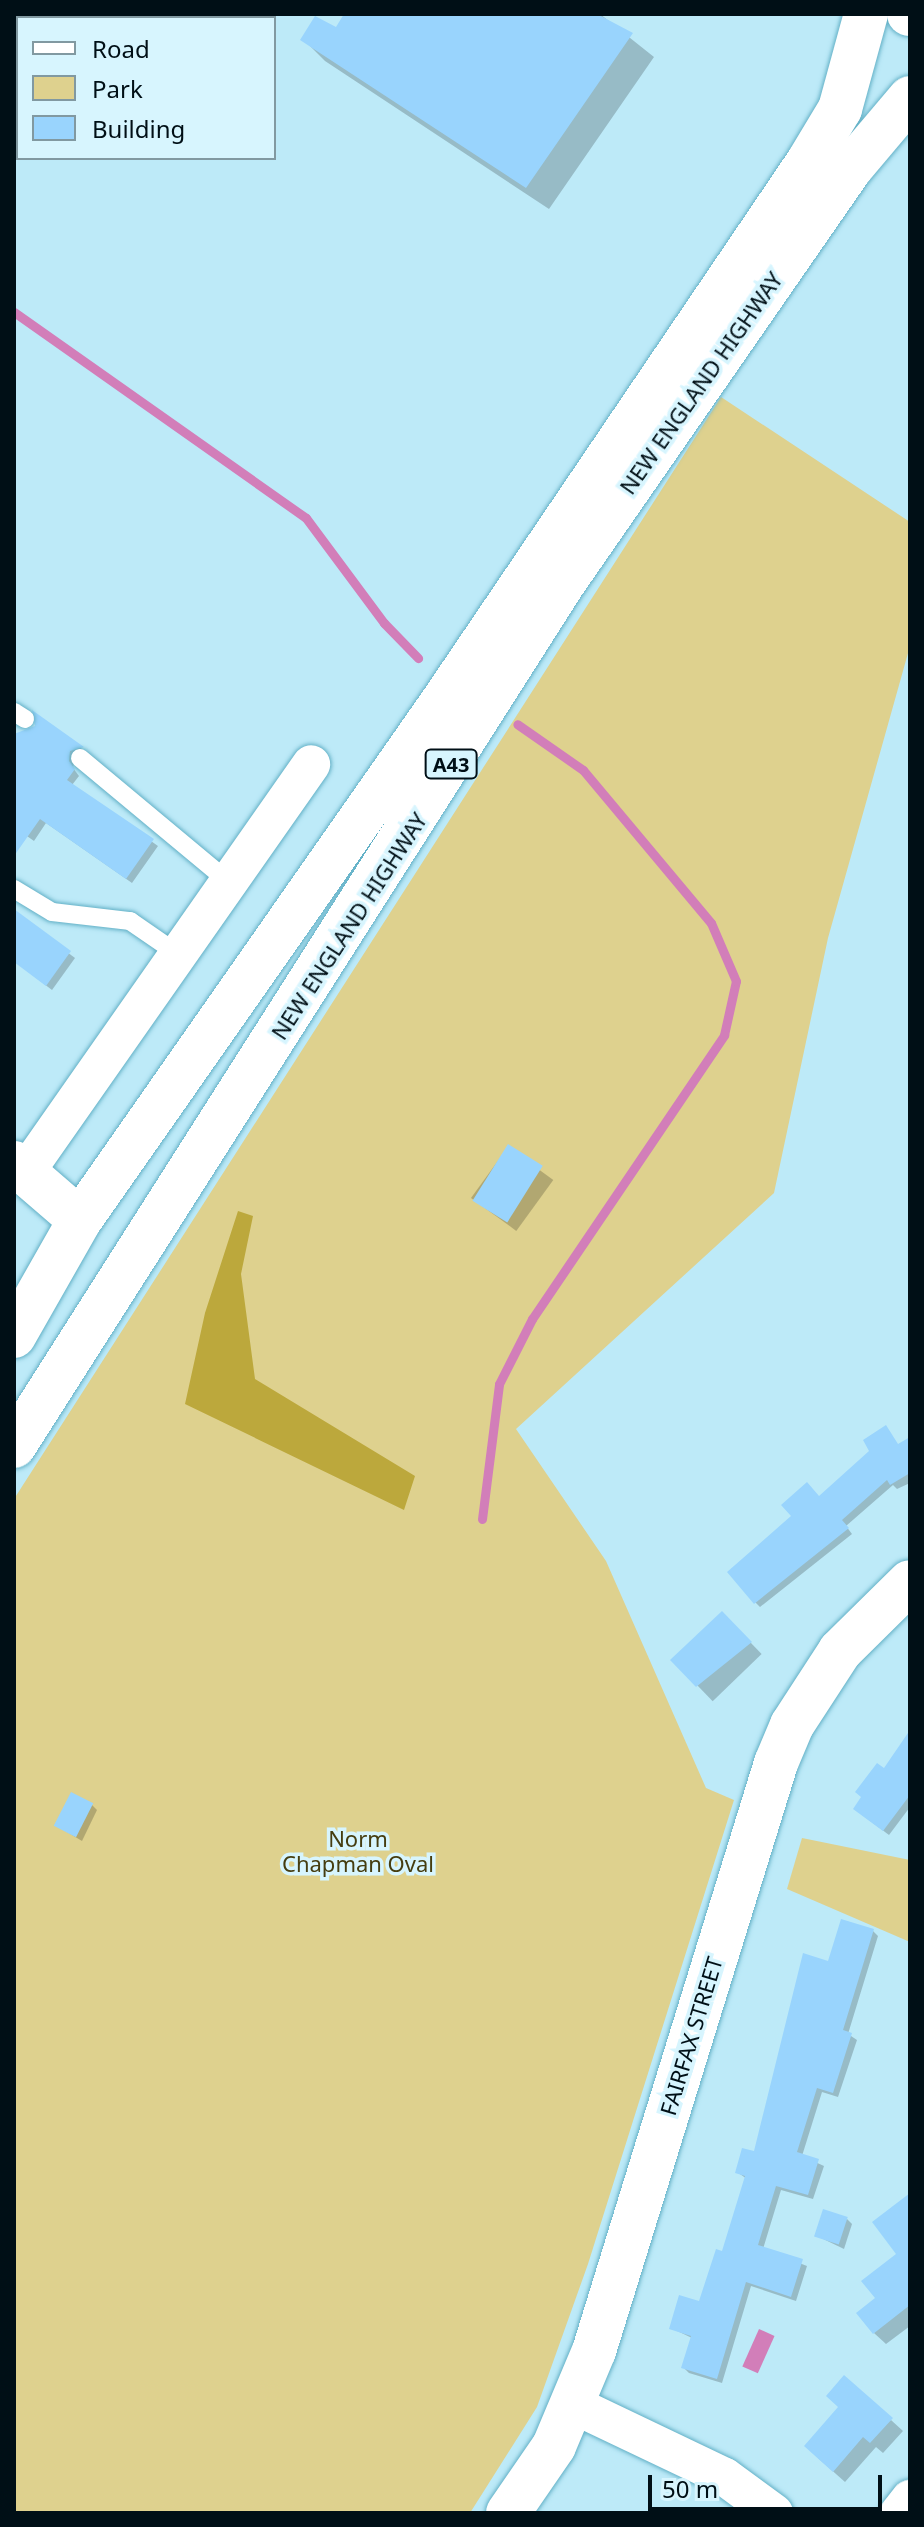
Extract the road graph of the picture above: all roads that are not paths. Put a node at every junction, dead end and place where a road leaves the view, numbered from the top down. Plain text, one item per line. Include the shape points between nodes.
1 (866, 14) edge
2 (910, 98) edge
3 (80, 758) dead end
4 (311, 764) dead end
5 (229, 882) junction
6 (14, 889) edge
7 (178, 954) junction
8 (263, 1060) junction
9 (19, 1168) edge
10 (80, 1220) junction
11 (14, 1336) edge
12 (14, 1446) edge
13 (910, 1582) edge
14 (574, 2405) junction
15 (910, 2499) edge
16 (508, 2513) edge
17 (774, 2513) edge
18 (899, 2513) edge

1 - 10 main road, NEW ENGLAND HIGHWAY / A43 via 840,109 808,162 443,701
2 - 8 main road, NEW ENGLAND HIGHWAY / A43 via 850,169 562,585
3 - 5 lane
4 - 5 street
5 - 7 street
6 - 7 lane via 52,912 130,921
7 - 9 street
8 - 10 main road via 208,1104 133,1212 97,1229
8 - 12 main road, NEW ENGLAND HIGHWAY / A43
9 - 10 main road
10 - 11 main road, NEW ENGLAND HIGHWAY / A43
13 - 14 main road, FAIRFAX STREET via 840,1651 792,1725 776,1763
14 - 16 main road, FAIRFAX STREET via 554,2446
14 - 17 street via 725,2477
15 - 18 street

